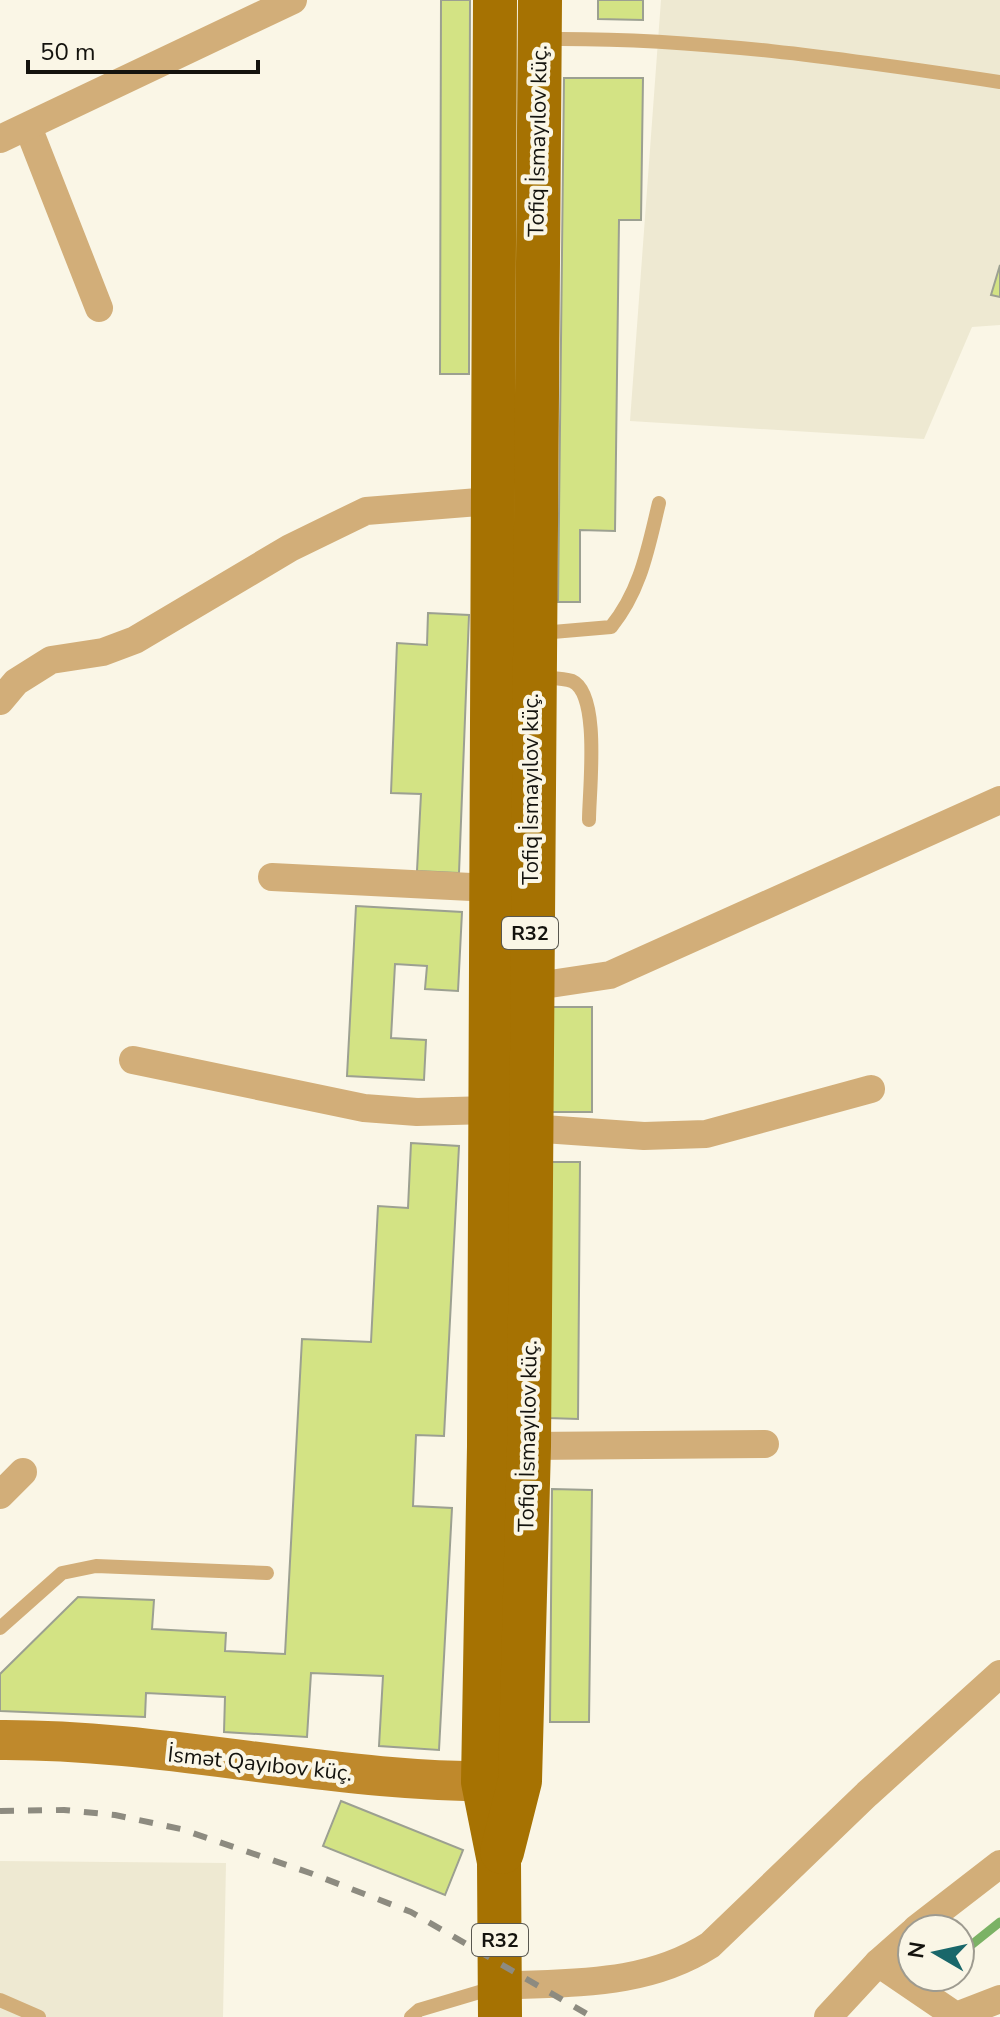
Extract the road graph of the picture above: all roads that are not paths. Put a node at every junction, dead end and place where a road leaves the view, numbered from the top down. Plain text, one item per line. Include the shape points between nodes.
1 (293, 0) edge
2 (495, 0) edge
3 (540, 20) edge
4 (1000, 82) edge
5 (28, 127) junction
6 (0, 139) edge
7 (99, 308) dead end
8 (514, 330) junction
9 (491, 501) junction
10 (659, 503) dead end
11 (532, 655) junction
12 (0, 701) edge
13 (1000, 800) edge
14 (589, 820) dead end
15 (272, 877) dead end
16 (491, 888) junction
17 (510, 988) junction
18 (133, 1060) dead end
19 (871, 1089) dead end
20 (489, 1110) junction
21 (529, 1128) junction
22 (765, 1444) dead end
23 (509, 1446) junction
24 (23, 1472) dead end
25 (0, 1495) edge
26 (267, 1573) dead end
27 (0, 1628) edge
28 (1000, 1674) edge
29 (0, 1740) edge
30 (502, 1781) junction
31 (1000, 1864) edge
32 (937, 1913) edge
33 (896, 1947) edge
34 (878, 1963) junction
35 (1000, 1999) edge
36 (0, 2000) edge
37 (500, 2001) edge
38 (39, 2017) edge
39 (411, 2017) edge
40 (828, 2017) edge

1 - 5 street
2 - 8 main road, R32
3 - 4 lane via 624,38 738,46
3 - 8 main road, Tofiq İsmayılov küç. / R32
5 - 6 street
5 - 7 street
8 - 9 main road, R32
8 - 11 main road, Tofiq İsmayılov küç. / R32
9 - 12 street via 366,511 290,548 135,640 103,652 51,660 16,682
9 - 16 main road, R32
10 - 11 lane via 640,580 611,627
11 - 14 lane via 585,693 590,716
11 - 17 main road, Tofiq İsmayılov küç. / R32
13 - 17 street via 610,975
15 - 16 street
16 - 17 main road, R32
17 - 20 main road, R32
17 - 21 main road, Tofiq İsmayılov küç. / R32
18 - 20 street via 364,1108
19 - 21 street via 706,1134 644,1136
20 - 23 main road, R32
21 - 23 main road, Tofiq İsmayılov küç. / R32
22 - 23 street
23 - 30 main road, R32
24 - 25 street
26 - 27 lane via 96,1566 62,1573
28 - 37 street via 710,1945 684,1962 625,1979
29 - 30 main road, İsmət Qayıbov küç. via 380,1777
30 - 37 main road, R32
31 - 32 street
33 - 34 street
34 - 35 street via 956,2016
34 - 40 street
36 - 38 lane
37 - 39 lane via 419,2010

